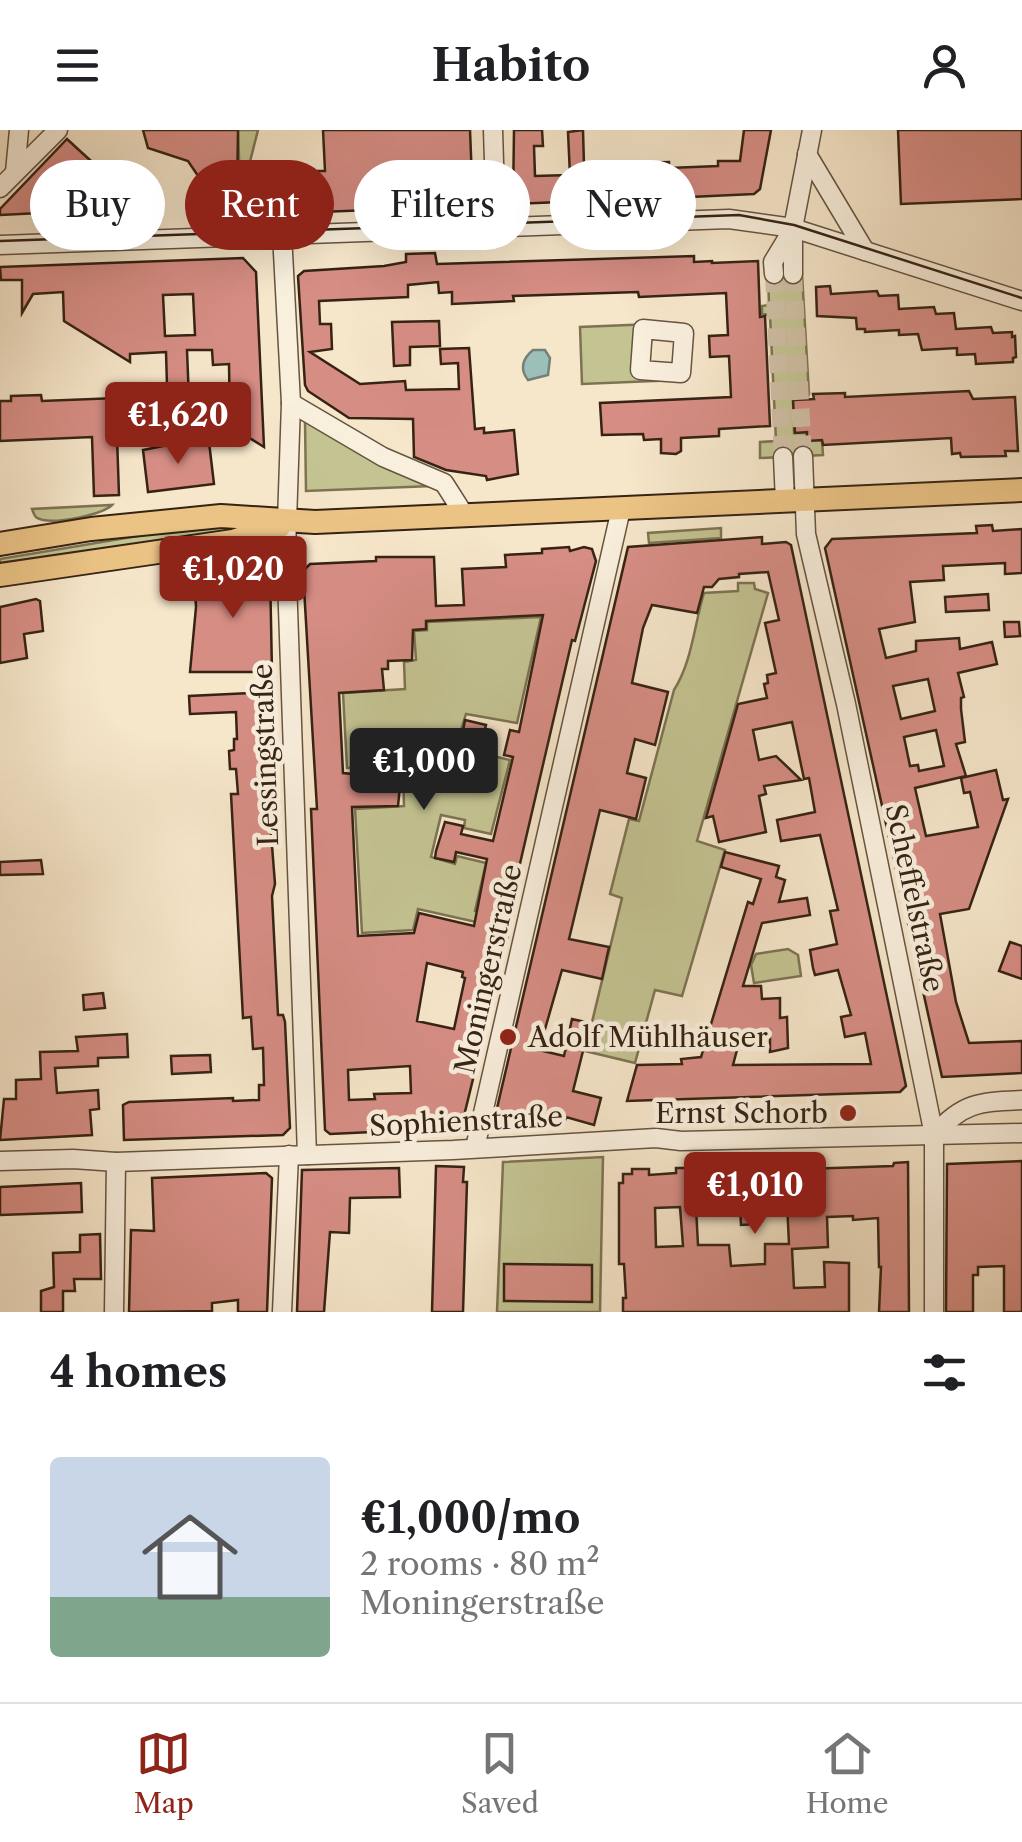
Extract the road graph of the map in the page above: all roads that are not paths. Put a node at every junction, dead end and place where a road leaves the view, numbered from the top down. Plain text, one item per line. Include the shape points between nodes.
1 (19, 130) edge
2 (58, 130) edge
3 (493, 130) edge
4 (812, 130) edge
5 (807, 154) junction
6 (494, 160) edge
7 (14, 172) junction
8 (0, 188) edge
9 (530, 225) edge
10 (793, 228) junction
11 (185, 237) edge
12 (0, 244) edge
13 (283, 250) edge
14 (865, 252) junction
15 (774, 274) tunnel mouth
16 (793, 274) tunnel mouth
17 (1022, 301) edge
18 (291, 402) junction
19 (803, 456) tunnel mouth
20 (783, 457) tunnel mouth
21 (1022, 490) edge
22 (795, 501) junction
23 (621, 509) junction
24 (465, 516) junction
25 (288, 523) junction
26 (0, 544) edge
27 (0, 575) edge
28 (1022, 1100) edge
29 (1022, 1133) edge
30 (934, 1135) junction
31 (475, 1148) junction
32 (298, 1155) junction
33 (0, 1161) edge
34 (116, 1162) junction
35 (114, 1312) edge
36 (282, 1312) edge
37 (934, 1312) edge

1 - 7 street
2 - 7 street
3 - 6 street
4 - 5 street
5 - 10 street
5 - 14 street
7 - 8 street
9 - 10 street via 718,219
10 - 14 street
10 - 15 street
10 - 16 street
11 - 12 street
13 - 18 street, Lessingstraße
14 - 17 street
18 - 24 street via 384,457 444,483
18 - 25 street, Lessingstraße
19 - 22 street
20 - 22 street
21 - 22 main road
22 - 23 main road
22 - 30 street, Scheffelstraße via 846,704
23 - 24 main road
23 - 31 street, Moningerstraße
24 - 25 main road
25 - 26 main road via 222,516
25 - 27 main road via 233,540
25 - 32 street, Lessingstraße
28 - 30 street via 968,1106
29 - 30 street, Sophienstraße
30 - 31 street, Sophienstraße
30 - 37 street, Scheffelstraße
31 - 32 street, Sophienstraße
32 - 34 street, Sophienstraße
32 - 36 street, Lessingstraße
33 - 34 street, Sophienstraße
34 - 35 street

